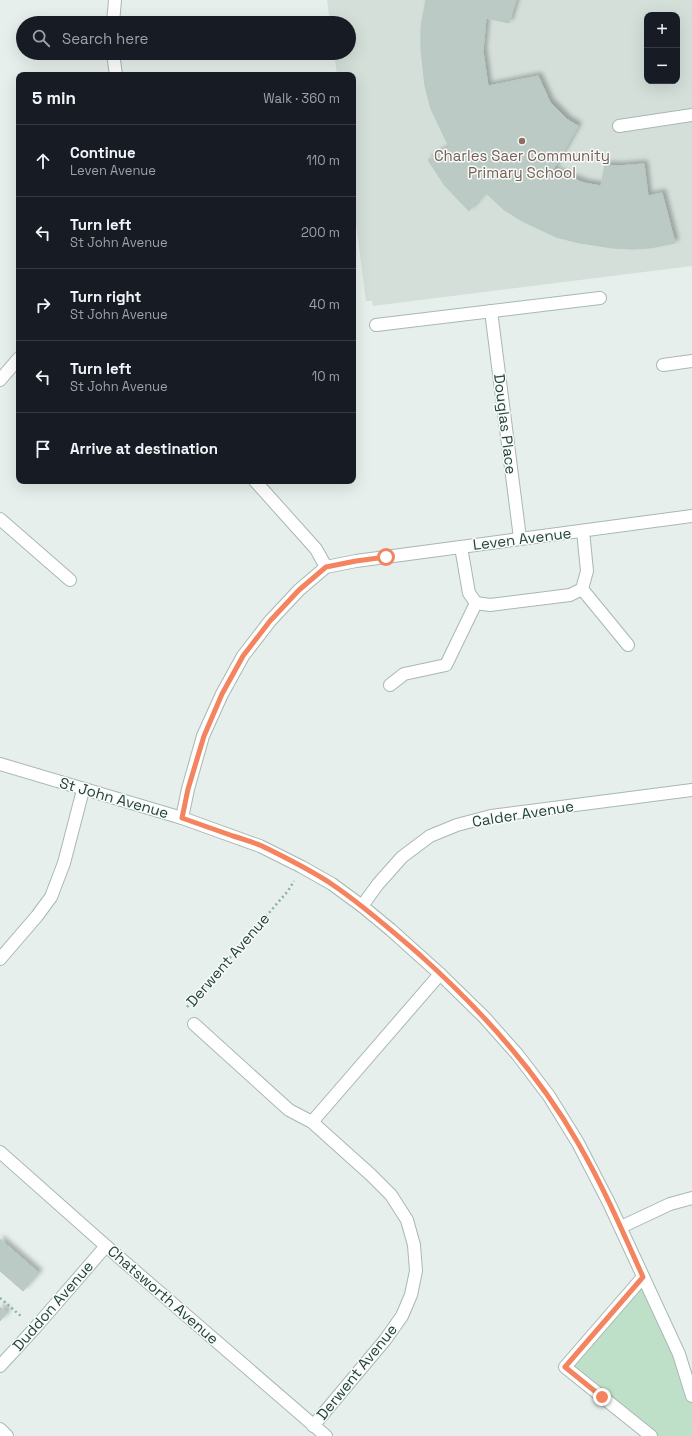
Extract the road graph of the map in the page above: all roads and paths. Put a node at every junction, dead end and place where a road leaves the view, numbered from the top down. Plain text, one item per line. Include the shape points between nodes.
1 (115, 0) edge
2 (114, 16) edge
3 (114, 60) edge
4 (116, 72) edge
5 (692, 115) edge
6 (619, 126) dead end
7 (600, 298) dead end
8 (491, 311) junction
9 (376, 325) dead end
10 (16, 361) edge
11 (692, 361) edge
12 (663, 364) dead end
13 (0, 380) edge
14 (258, 484) edge
15 (692, 516) edge
16 (0, 519) edge
17 (583, 531) junction
18 (520, 538) junction
19 (461, 547) junction
20 (326, 567) junction
21 (70, 580) dead end
22 (582, 589) junction
23 (476, 603) junction
24 (628, 645) dead end
25 (390, 685) dead end
26 (0, 764) edge
27 (84, 790) junction
28 (692, 790) edge
29 (182, 818) junction
30 (302, 867) junction
31 (362, 906) junction
32 (0, 959) edge
33 (440, 974) junction
34 (194, 1024) joint
35 (312, 1122) junction
36 (0, 1152) edge
37 (692, 1198) edge
38 (621, 1227) junction
39 (106, 1246) junction
40 (643, 1277) junction
41 (0, 1298) edge
42 (35, 1328) junction
43 (0, 1366) edge
44 (692, 1396) edge
45 (313, 1426) junction
46 (0, 1429) edge
47 (7, 1436) edge
48 (326, 1436) edge
49 (651, 1436) edge

1 - 2 street
3 - 4 street
5 - 6 street
7 - 8 street
8 - 9 street
8 - 18 street, Douglas Place
10 - 13 street
11 - 12 street
14 - 20 street via 316,549
15 - 17 street, Leven Avenue
16 - 21 street
17 - 18 street, Leven Avenue
17 - 22 street, Leven Avenue via 587,571
18 - 19 street, Leven Avenue
19 - 20 street, Leven Avenue
19 - 23 street, Leven Avenue via 469,593
20 - 29 street, Leven Avenue via 299,590 270,621 243,656 222,694 204,736
22 - 23 street via 570,596 490,605
22 - 24 street
23 - 25 street via 446,665 404,674
26 - 27 street, St John Avenue
27 - 29 street, St John Avenue
27 - 32 street via 64,863 51,897
28 - 31 street, Calder Avenue via 491,816 457,825 430,836 402,857
29 - 30 street, St John Avenue via 260,846
30 - 31 street, St John Avenue via 332,884
30 - 34 path, Derwent Avenue via 288,891 182,1013
31 - 33 street, St John Avenue
33 - 35 street
33 - 38 street, St John Avenue via 484,1017 549,1096 578,1143
34 - 35 street, Derwent Avenue via 289,1110
35 - 45 street, Derwent Avenue via 392,1195 407,1220 414,1245 416,1271 411,1295 402,1316
36 - 39 street, Chatsworth Avenue
37 - 38 street via 670,1204
38 - 40 street, St John Avenue
39 - 42 street, Duddon Avenue
39 - 45 street, Chatsworth Avenue
40 - 44 street, St John Avenue via 679,1354
40 - 49 street via 565,1367
41 - 42 path
42 - 43 street, Duddon Avenue
45 - 48 street, Chatsworth Avenue
46 - 47 street

